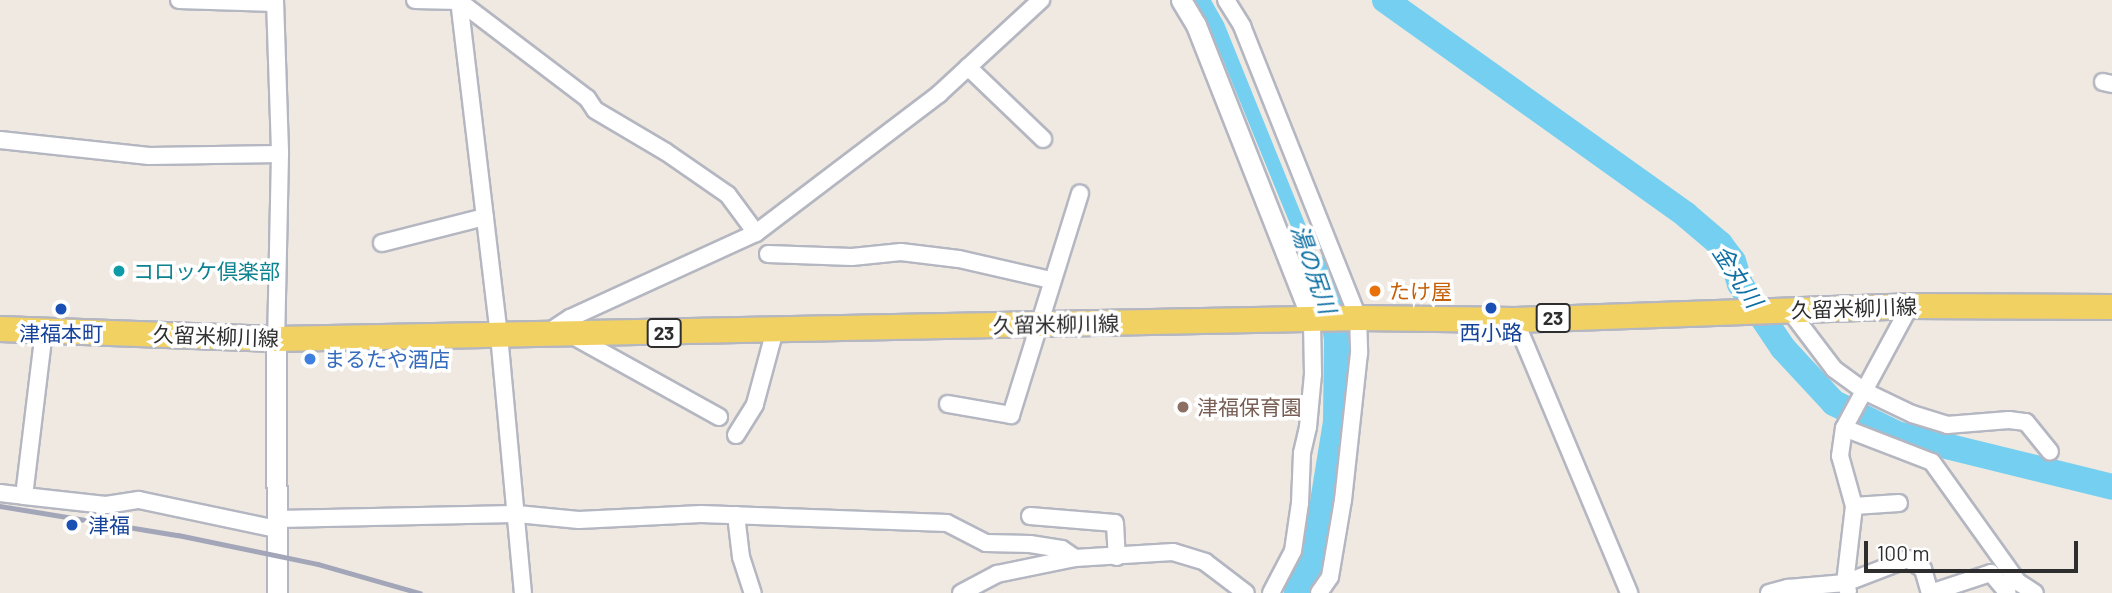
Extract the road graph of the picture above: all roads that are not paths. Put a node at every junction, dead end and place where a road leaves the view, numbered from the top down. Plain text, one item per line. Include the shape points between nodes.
1 (179, 0) edge
2 (415, 0) edge
3 (1041, 0) edge
4 (1181, 0) edge
5 (1226, 0) edge
6 (275, 1) edge
7 (459, 1) edge
8 (968, 67) junction
9 (1043, 139) dead end
10 (0, 140) edge
11 (280, 154) junction
12 (1080, 194) dead end
13 (485, 217) junction
14 (756, 233) junction
15 (382, 243) dead end
16 (768, 254) dead end
17 (1051, 280) junction
18 (1910, 306) junction
19 (2112, 307) edge
20 (1792, 311) junction
21 (1356, 318) junction
22 (1320, 320) junction
23 (1515, 320) junction
24 (1042, 324) junction
25 (0, 329) edge
26 (775, 330) junction
27 (44, 331) junction
28 (499, 335) junction
29 (571, 335) junction
30 (544, 336) junction
31 (276, 339) junction
32 (1864, 391) junction
33 (948, 404) dead end
34 (719, 417) dead end
35 (1844, 428) junction
36 (736, 435) dead end
37 (2050, 452) dead end
38 (0, 494) edge
39 (24, 496) junction
40 (1899, 503) dead end
41 (1854, 506) junction
42 (517, 514) junction
43 (736, 515) junction
44 (1030, 516) dead end
45 (278, 524) junction
46 (1117, 557) junction
47 (1074, 558) junction
48 (1847, 588) edge
49 (277, 593) edge
50 (523, 593) edge
51 (753, 593) edge
52 (961, 593) edge
53 (1247, 593) edge
54 (1271, 593) edge
55 (1319, 593) edge
56 (1629, 593) edge
57 (1769, 593) edge
58 (1930, 593) edge
59 (2008, 593) edge
60 (2035, 593) edge

1 - 6 street
2 - 7 street
3 - 8 street
4 - 22 street via 1196,25
5 - 21 street via 1242,26
6 - 11 street
7 - 13 street
7 - 14 street via 587,98 595,110 728,195
8 - 9 street
8 - 14 street
10 - 11 street via 149,156
11 - 31 street
12 - 17 street
13 - 15 street
13 - 28 street
14 - 30 street via 570,318
16 - 17 street via 852,257 901,252
17 - 24 street
18 - 19 main road, 久留米柳川線 / 23
18 - 20 main road, 久留米柳川線 / 23
18 - 32 street
20 - 23 main road, 久留米柳川線 / 23
20 - 32 street via 1834,369
21 - 22 main road, 久留米柳川線 / 23
21 - 23 main road, 久留米柳川線 / 23
21 - 55 street via 1359,353 1345,488 1330,577
22 - 24 main road, 久留米柳川線 / 23
22 - 54 street via 1293,551
23 - 56 street
24 - 26 main road, 久留米柳川線 / 23
24 - 33 street via 1011,415
25 - 27 main road, 久留米柳川線 / 23
26 - 29 main road, 久留米柳川線 / 23
26 - 36 street via 755,404
27 - 31 main road, 久留米柳川線 / 23
27 - 39 street
28 - 30 main road, 久留米柳川線 / 23
28 - 31 main road, 久留米柳川線 / 23
28 - 42 street
29 - 30 main road, 久留米柳川線 / 23
29 - 34 street
31 - 45 street
32 - 35 street
32 - 37 street via 1947,425 2026,422
35 - 41 street via 1840,456
35 - 60 street via 1932,462 2018,582
38 - 39 street
39 - 45 street via 106,505 139,500
40 - 41 street
41 - 48 street
42 - 43 street via 579,520
42 - 45 street
42 - 50 street
43 - 47 street via 947,523 986,543 1062,549
43 - 51 street via 741,557
44 - 46 street via 1115,523
45 - 49 street
46 - 47 street
46 - 53 street via 1173,552 1205,562
47 - 52 street via 997,574
48 - 57 street via 1788,588
48 - 58 street via 1908,559 1923,569
58 - 59 street via 1991,573

